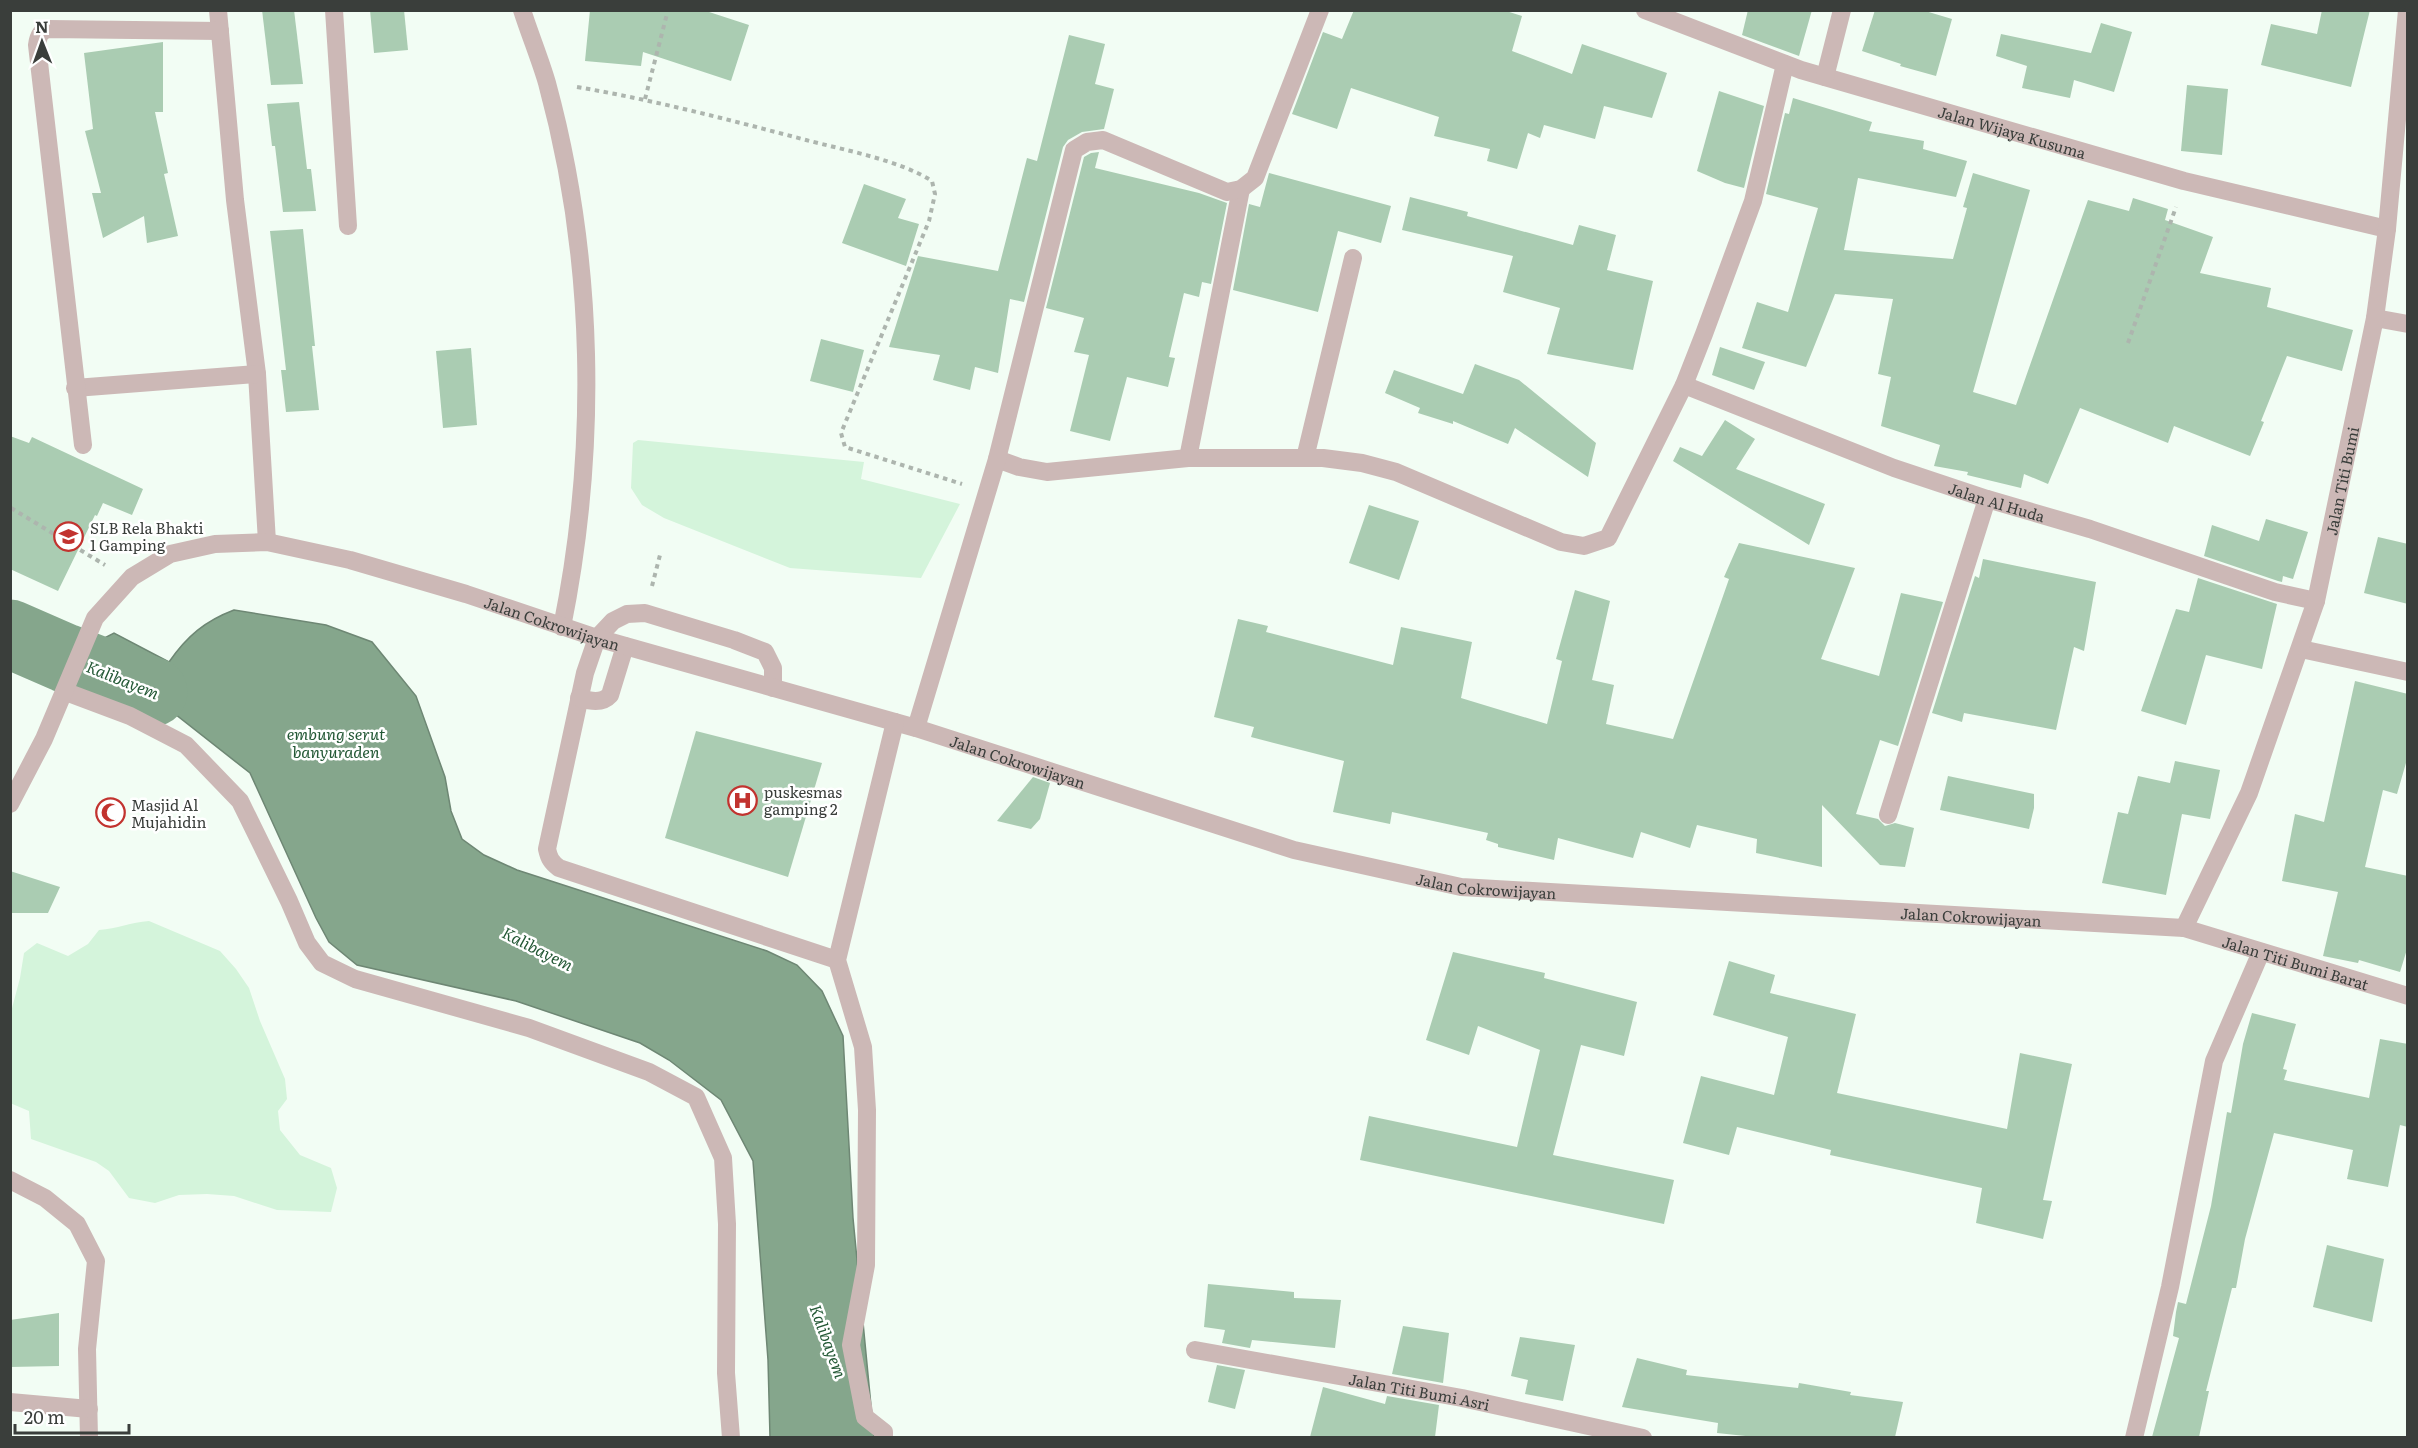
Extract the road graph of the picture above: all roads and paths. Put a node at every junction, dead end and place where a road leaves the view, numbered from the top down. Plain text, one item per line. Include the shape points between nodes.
1 (218, 10) edge
2 (334, 10) edge
3 (522, 10) edge
4 (668, 10) edge
5 (1320, 10) edge
6 (1646, 10) edge
7 (1842, 10) edge
8 (2407, 10) edge
9 (220, 31) junction
10 (1785, 64) junction
11 (1825, 77) junction
12 (547, 82) junction
13 (645, 99) junction
14 (2184, 181) junction
15 (1241, 189) junction
16 (348, 226) dead end
17 (2387, 229) junction
18 (1353, 258) dead end
19 (2375, 318) junction
20 (2408, 324) edge
21 (2128, 343) dead end
22 (257, 374) junction
23 (1684, 385) junction
24 (75, 388) junction
25 (83, 445) dead end
26 (1188, 458) junction
27 (1305, 458) junction
28 (997, 459) junction
29 (987, 492) junction
30 (1987, 499) junction
31 (11, 508) edge
32 (267, 542) junction
33 (132, 577) junction
34 (2316, 601) junction
35 (562, 627) junction
36 (597, 638) junction
37 (625, 646) junction
38 (2301, 650) junction
39 (2408, 672) edge
40 (773, 688) junction
41 (66, 692) junction
42 (579, 698) junction
43 (895, 722) junction
44 (916, 728) junction
45 (15, 787) edge
46 (10, 804) edge
47 (1888, 815) dead end
48 (2184, 928) junction
49 (2261, 952) junction
50 (837, 960) junction
51 (2408, 996) edge
52 (10, 1180) edge
53 (1195, 1350) dead end
54 (10, 1402) edge
55 (89, 1409) junction
56 (89, 1437) edge
57 (731, 1437) edge
58 (884, 1437) edge
59 (1643, 1437) edge
60 (2134, 1437) edge

1 - 9 street
2 - 16 street
3 - 12 street
4 - 13 path
5 - 15 street via 1255,178
6 - 10 street, Jalan Wijaya Kusuma
7 - 11 street
8 - 17 street, Jalan Titi Bumi
9 - 22 street via 235,200
9 - 24 street via 48,29 38,37
10 - 11 street, Jalan Wijaya Kusuma
10 - 23 street via 1752,201
11 - 14 street, Jalan Wijaya Kusuma
12 - 13 path
12 - 35 street via 578,234 585,332 586,426 574,570
13 - 29 path via 867,156 932,181 935,194 929,221 841,434 845,447
14 - 17 street, Jalan Wijaya Kusuma
14 - 21 path
15 - 26 street
15 - 28 street via 1227,192 1103,140 1087,142 1074,150
17 - 19 street, Jalan Titi Bumi
18 - 27 street
19 - 20 street
19 - 34 street, Jalan Titi Bumi
22 - 24 street
22 - 32 street
23 - 27 street via 1608,538 1584,546 1561,542 1396,472 1362,463
23 - 30 street, Jalan Al Huda via 1894,468
24 - 25 street
26 - 27 street
26 - 28 street via 1047,472
28 - 29 street
29 - 44 street
30 - 34 street, Jalan Al Huda via 2090,529 2275,592
30 - 47 street
31 - 33 path via 96,562
32 - 33 street, Jalan Cokrowijayan via 215,544 170,554
32 - 35 street, Jalan Cokrowijayan via 350,560
33 - 41 street, Jalan Cokrowijayan via 95,618
34 - 38 street, Jalan Titi Bumi
35 - 36 street, Jalan Cokrowijayan
36 - 37 street, Jalan Cokrowijayan
36 - 40 street via 613,621 627,614 645,613 765,652 773,668
36 - 42 street
37 - 40 street, Jalan Cokrowijayan
37 - 42 street via 606,700
38 - 39 street
38 - 48 street, Jalan Titi Bumi via 2249,793
40 - 43 street, Jalan Cokrowijayan
41 - 45 street, Jalan Cokrowijayan
41 - 57 street via 130,716 186,745 240,801 307,944 322,963 355,979 529,1028 649,1072 696,1097 723,1158 727,1224 726,1373
42 - 50 street via 547,849 552,863
43 - 44 street, Jalan Cokrowijayan
43 - 50 street
44 - 48 street, Jalan Cokrowijayan via 1293,850 1461,887
45 - 46 street, Jalan Cokrowijayan
48 - 49 street, Jalan Titi Bumi Barat
49 - 51 street, Jalan Titi Bumi Barat
49 - 60 street via 2214,1061 2170,1287
50 - 58 street via 863,1047 867,1110 866,1265 851,1345 865,1417 884,1432
52 - 55 street via 45,1198 77,1224 96,1261 87,1349
53 - 59 street, Jalan Titi Bumi Asri via 1451,1396
54 - 55 street
55 - 56 street

